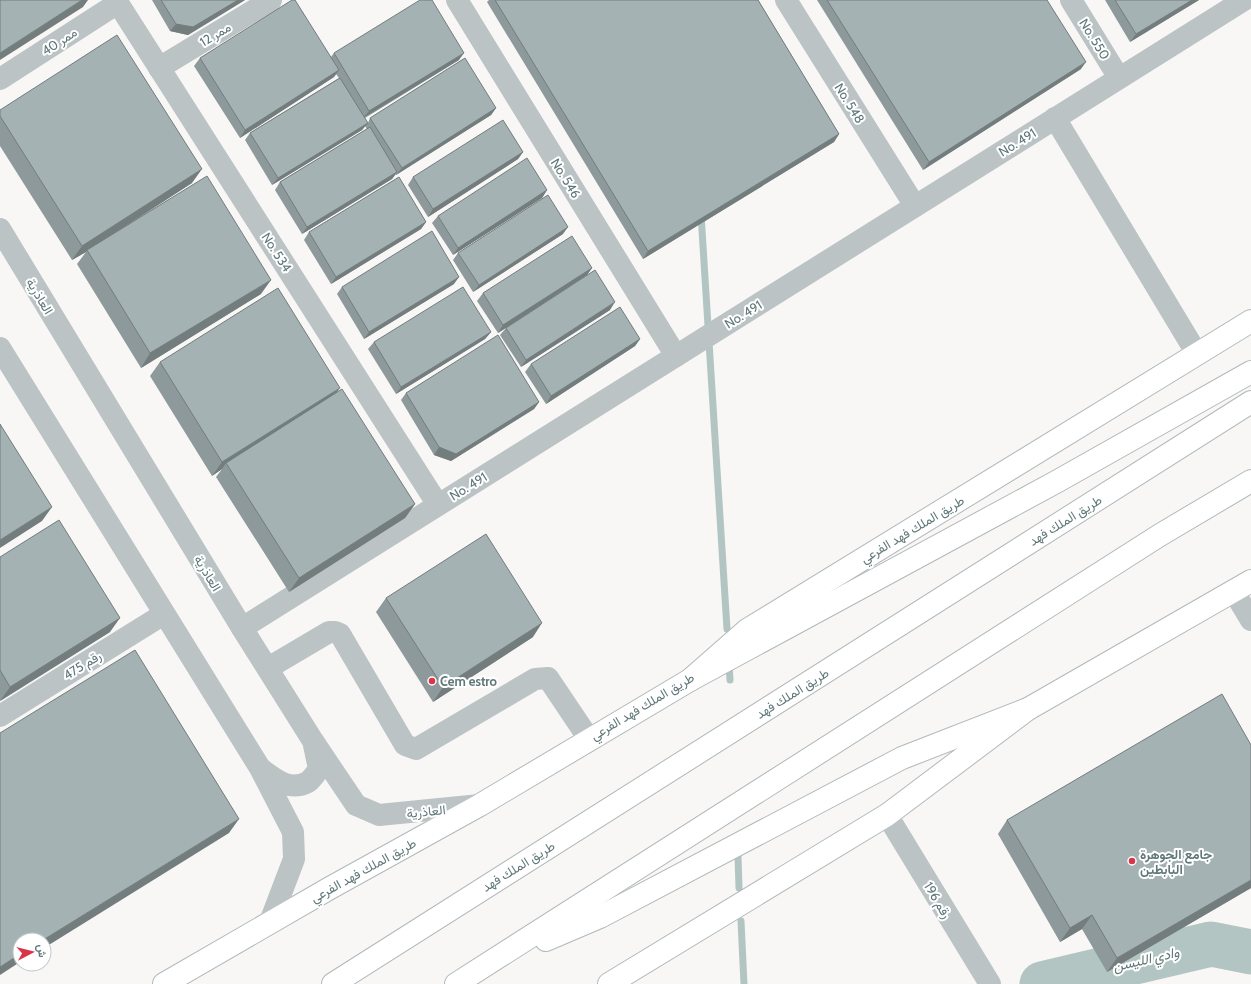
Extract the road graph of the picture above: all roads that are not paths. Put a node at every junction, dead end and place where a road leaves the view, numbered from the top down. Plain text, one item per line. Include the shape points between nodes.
1 (271, 0) edge
2 (457, 0) edge
3 (786, 0) edge
4 (1071, 0) edge
5 (1244, 0) edge
6 (117, 2) edge
7 (159, 68) junction
8 (1119, 78) junction
9 (0, 79) edge
10 (1055, 118) junction
11 (915, 206) junction
12 (0, 229) edge
13 (1251, 321) edge
14 (0, 348) edge
15 (1198, 354) junction
16 (676, 356) junction
17 (1251, 372) edge
18 (1251, 402) edge
19 (1251, 481) edge
20 (438, 505) junction
21 (1242, 587) edge
22 (164, 614) junction
23 (1251, 620) edge
24 (242, 628) junction
25 (268, 668) junction
26 (690, 680) junction
27 (1028, 709) junction
28 (0, 716) edge
29 (589, 739) junction
30 (313, 741) junction
31 (260, 768) junction
32 (480, 805) junction
33 (887, 815) junction
34 (270, 922) junction
35 (491, 962) junction
36 (164, 984) edge
37 (333, 984) edge
38 (456, 984) edge
39 (609, 984) edge
40 (990, 984) edge

1 - 7 street, ممر 12
2 - 16 street, No. 546
3 - 11 street, No. 548
4 - 8 street, No. 550
5 - 8 street, No. 491
6 - 7 street, No. 534
6 - 9 street, ممر 40
7 - 20 street, No. 534
8 - 10 street, No. 491
10 - 11 street, No. 491
10 - 15 street
11 - 16 street, No. 491
12 - 24 street, العاذرية
13 - 15 main road, طريق الملك فهد الفرعي
14 - 22 street
15 - 26 main road, طريق الملك فهد الفرعي via 747,630
16 - 20 street, No. 491
17 - 26 main road via 1056,482
18 - 37 main road, طريق الملك فهد
19 - 35 main road via 1160,535
20 - 24 street, No. 491
21 - 23 street
21 - 27 main road
22 - 28 street, رقم 475
22 - 31 street
24 - 25 street, العاذرية
25 - 29 street via 329,632 340,634 405,745 416,749 535,679 548,678
25 - 30 street, العاذرية
26 - 29 main road, طريق الملك فهد الفرعي
27 - 33 main road
27 - 35 main road via 902,758 600,917
29 - 32 main road, طريق الملك فهد الفرعي
30 - 31 street via 319,769 308,781 294,785 283,784
30 - 32 street, العاذرية via 356,804 379,816
31 - 34 street via 293,832 294,859
32 - 34 main road, طريق الملك فهد الفرعي
33 - 39 main road
33 - 40 street, رقم 196
34 - 36 main road, طريق الملك فهد الفرعي
35 - 38 main road

